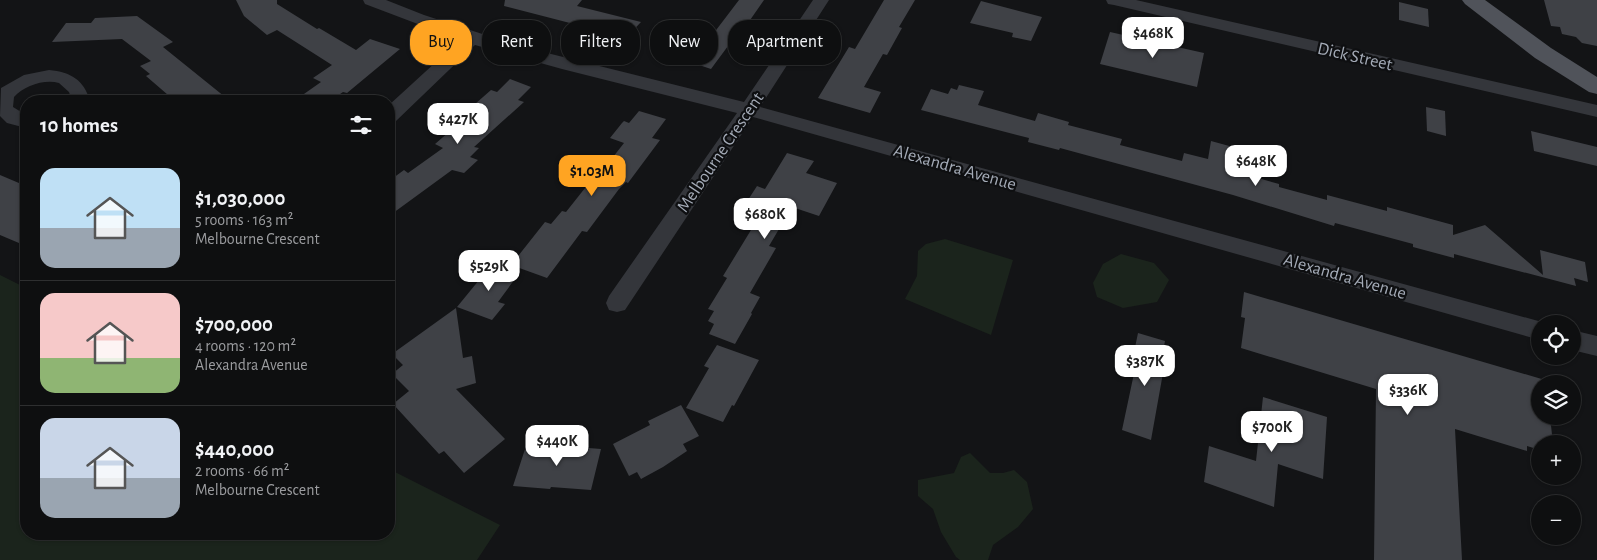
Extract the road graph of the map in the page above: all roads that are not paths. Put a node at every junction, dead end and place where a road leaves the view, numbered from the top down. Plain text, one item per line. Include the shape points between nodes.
1 (371, 0) edge
2 (821, 0) edge
3 (1114, 0) edge
4 (1472, 0) edge
5 (417, 20) edge
6 (472, 39) edge
7 (444, 65) edge
8 (1597, 87) edge
9 (80, 95) edge
10 (395, 110) edge
11 (749, 110) junction
12 (1597, 111) edge
13 (20, 120) edge
14 (616, 303) dead end
15 (1531, 327) edge
16 (1581, 342) edge
17 (1597, 346) edge

1 - 5 street, Alexandra Avenue
2 - 11 street, Melbourne Crescent
3 - 12 street, Dick Street
4 - 8 main road via 1543,53
6 - 11 street, Alexandra Avenue
7 - 10 street
9 - 13 street via 72,83 62,77 50,75 26,81 6,93 4,99 4,109
11 - 14 street, Melbourne Crescent
11 - 15 street, Alexandra Avenue
16 - 17 street

